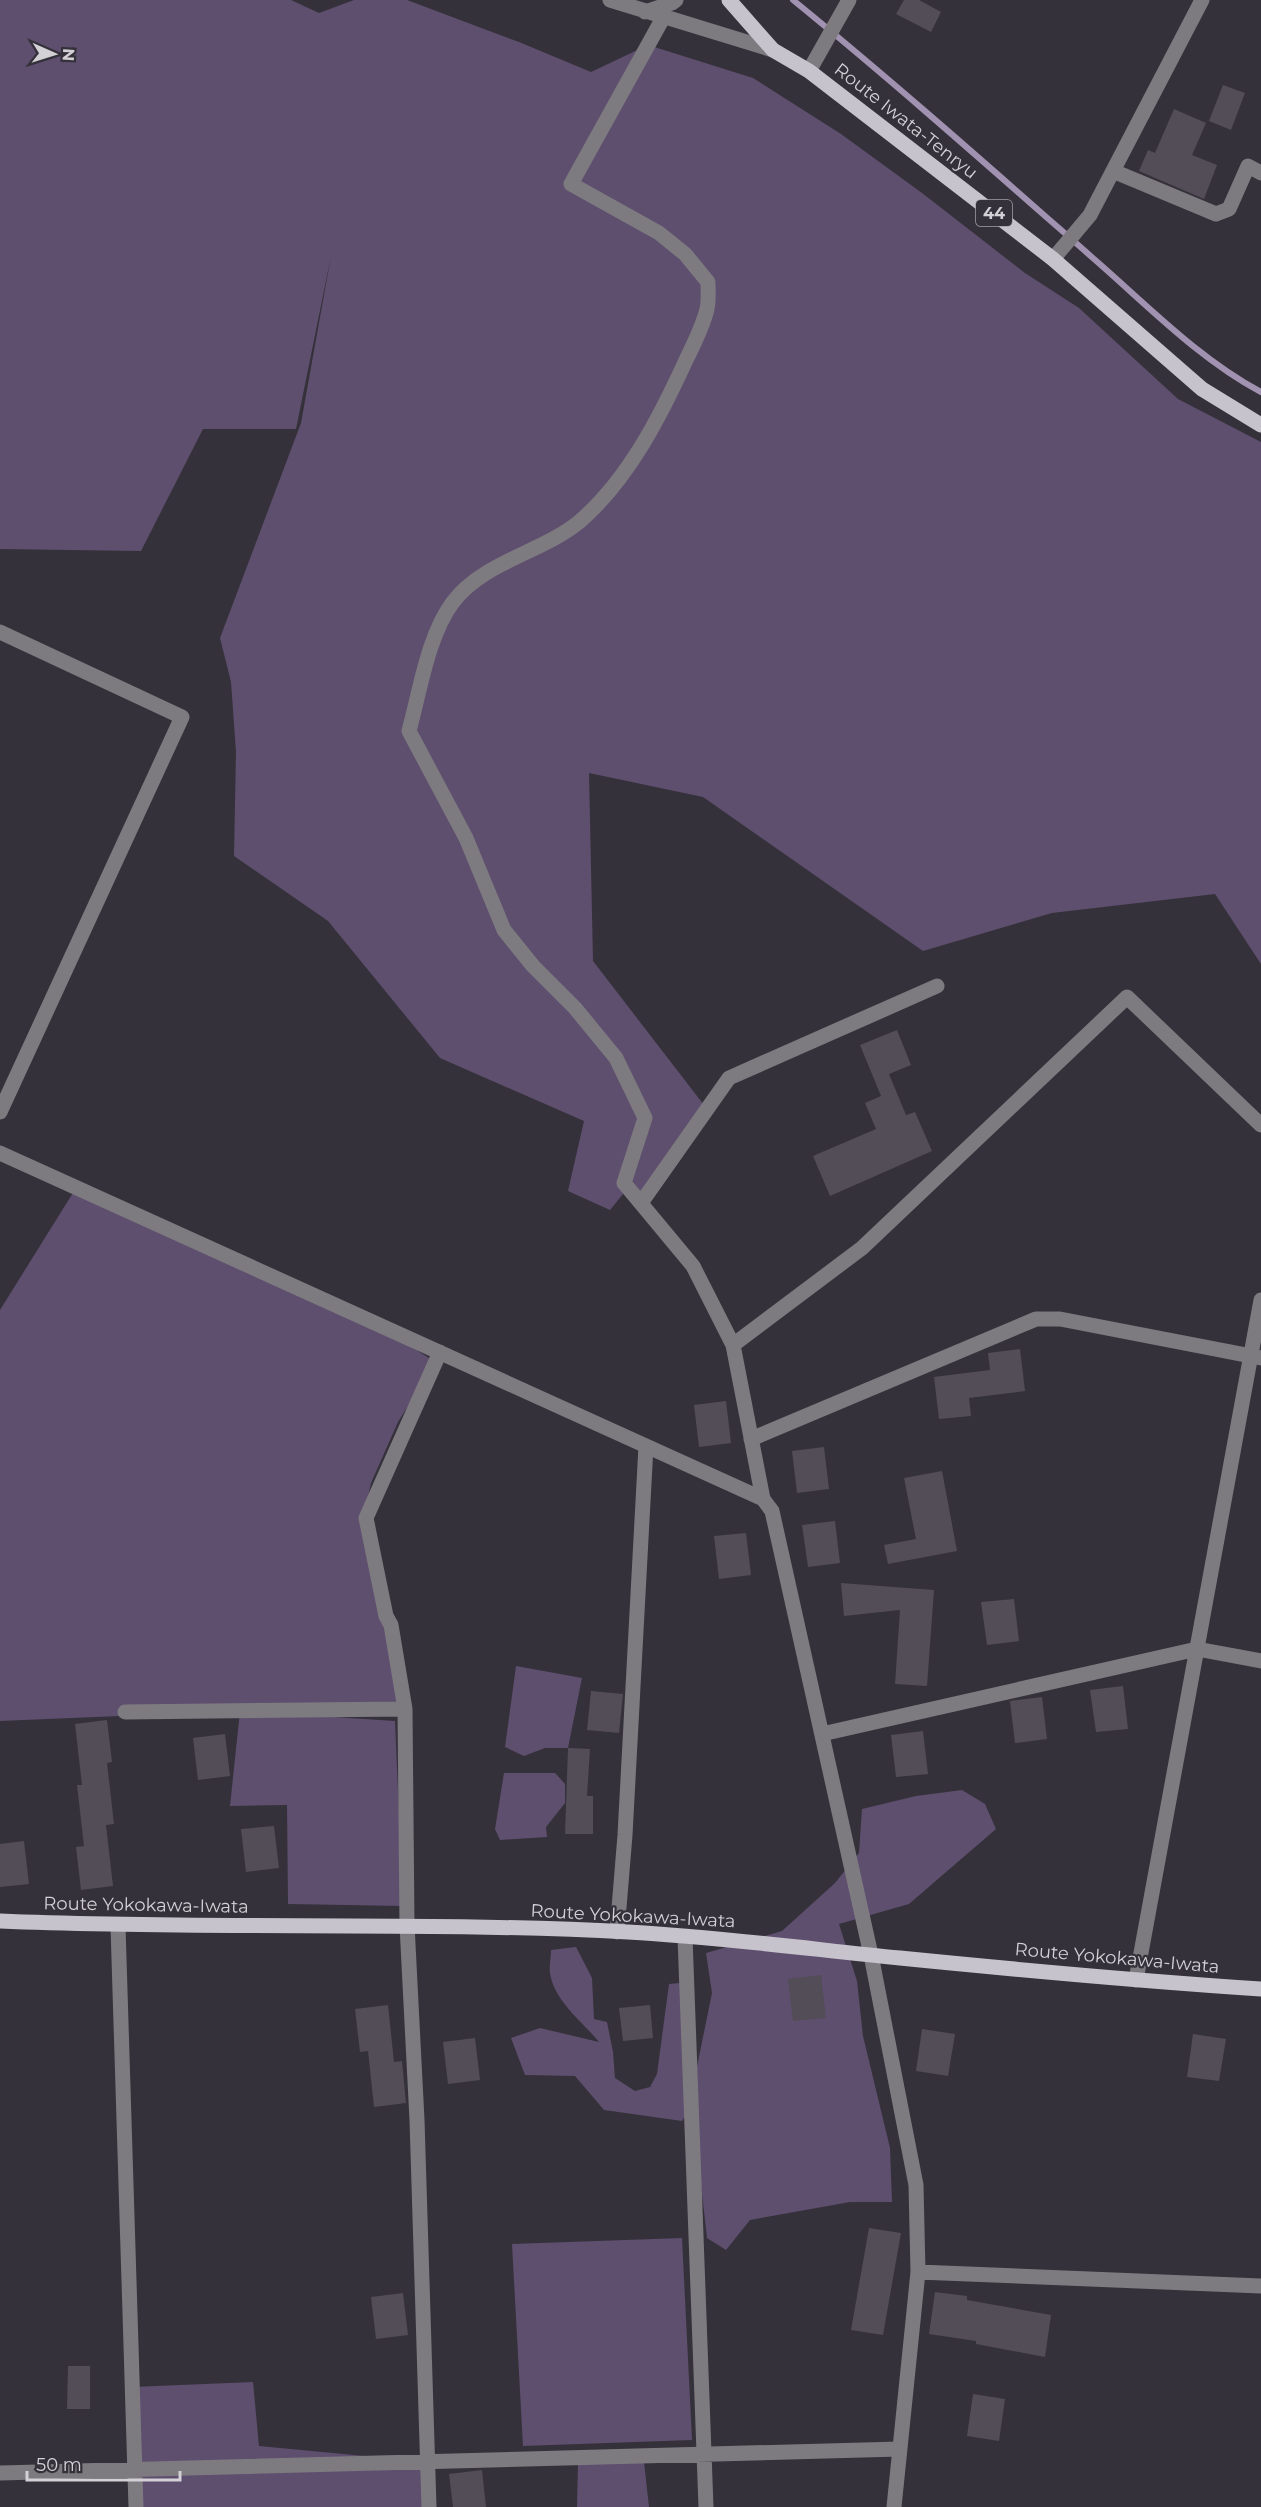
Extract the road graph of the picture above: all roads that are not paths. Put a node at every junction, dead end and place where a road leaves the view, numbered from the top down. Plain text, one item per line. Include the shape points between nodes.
1 (610, 0) edge
2 (676, 0) edge
3 (729, 0) edge
4 (849, 0) edge
5 (1202, 0) edge
6 (645, 12) junction
7 (663, 18) junction
8 (773, 50) junction
9 (809, 71) junction
10 (1113, 171) junction
11 (1261, 173) edge
12 (1053, 259) junction
13 (1261, 425) edge
14 (0, 632) edge
15 (937, 986) dead end
16 (0, 1112) edge
17 (1261, 1125) edge
18 (0, 1154) edge
19 (641, 1203) junction
20 (1261, 1300) edge
21 (733, 1345) junction
22 (440, 1352) junction
23 (1256, 1357) edge
24 (751, 1438) junction
25 (646, 1446) junction
26 (763, 1499) junction
27 (1197, 1649) junction
28 (1261, 1661) edge
29 (405, 1709) junction
30 (125, 1712) dead end
31 (822, 1734) junction
32 (0, 1921) edge
33 (407, 1925) junction
34 (118, 1926) junction
35 (617, 1932) junction
36 (686, 1937) junction
37 (871, 1955) junction
38 (1136, 1980) junction
39 (1261, 1989) edge
40 (918, 2272) junction
41 (1261, 2286) edge
42 (900, 2449) junction
43 (704, 2454) junction
44 (428, 2462) junction
45 (135, 2469) junction
46 (0, 2473) edge
47 (136, 2507) edge
48 (429, 2507) edge
49 (706, 2507) edge
50 (894, 2507) edge

1 - 6 street
2 - 6 street
3 - 8 main road, Route Iwata-Tenryu / 44
4 - 9 street
5 - 10 street
6 - 7 street
7 - 8 street
7 - 19 street via 571,184 659,233 685,254 708,282 707,308 670,397 621,476 579,522 494,569 464,589 452,603 437,629 409,731 466,838 504,930 616,1058 645,1118 624,1184
8 - 9 main road, Route Iwata-Tenryu / 44
9 - 12 main road, Route Iwata-Tenryu / 44
10 - 11 street via 1216,214 1228,209 1248,166
10 - 12 street via 1090,215
12 - 13 main road, Route Iwata-Tenryu / 44 via 1202,389
14 - 16 street via 182,717
15 - 19 street via 729,1078
17 - 21 street via 1127,997 862,1248
18 - 22 street
19 - 21 street via 693,1266
20 - 23 street
21 - 24 street
22 - 25 street
22 - 29 street via 366,1518 391,1625
23 - 24 street via 1060,1319 1036,1319
23 - 27 street
24 - 26 street
25 - 26 street
25 - 35 street via 626,1835
26 - 31 street via 772,1511
27 - 28 street
27 - 31 street
27 - 38 street
29 - 30 street
29 - 33 street
31 - 37 street
32 - 34 main road, Route Yokokawa-Iwata
33 - 34 main road, Route Yokokawa-Iwata
33 - 35 main road, Route Yokokawa-Iwata
33 - 44 street
34 - 45 street
35 - 36 main road, Route Yokokawa-Iwata
36 - 37 main road, Route Yokokawa-Iwata
36 - 43 street
37 - 38 main road, Route Yokokawa-Iwata
37 - 40 street via 916,2185
38 - 39 main road, Route Yokokawa-Iwata
40 - 41 street
40 - 42 street
42 - 43 street
42 - 50 street
43 - 44 street
43 - 49 street
44 - 45 street
44 - 48 street
45 - 46 street
45 - 47 street

